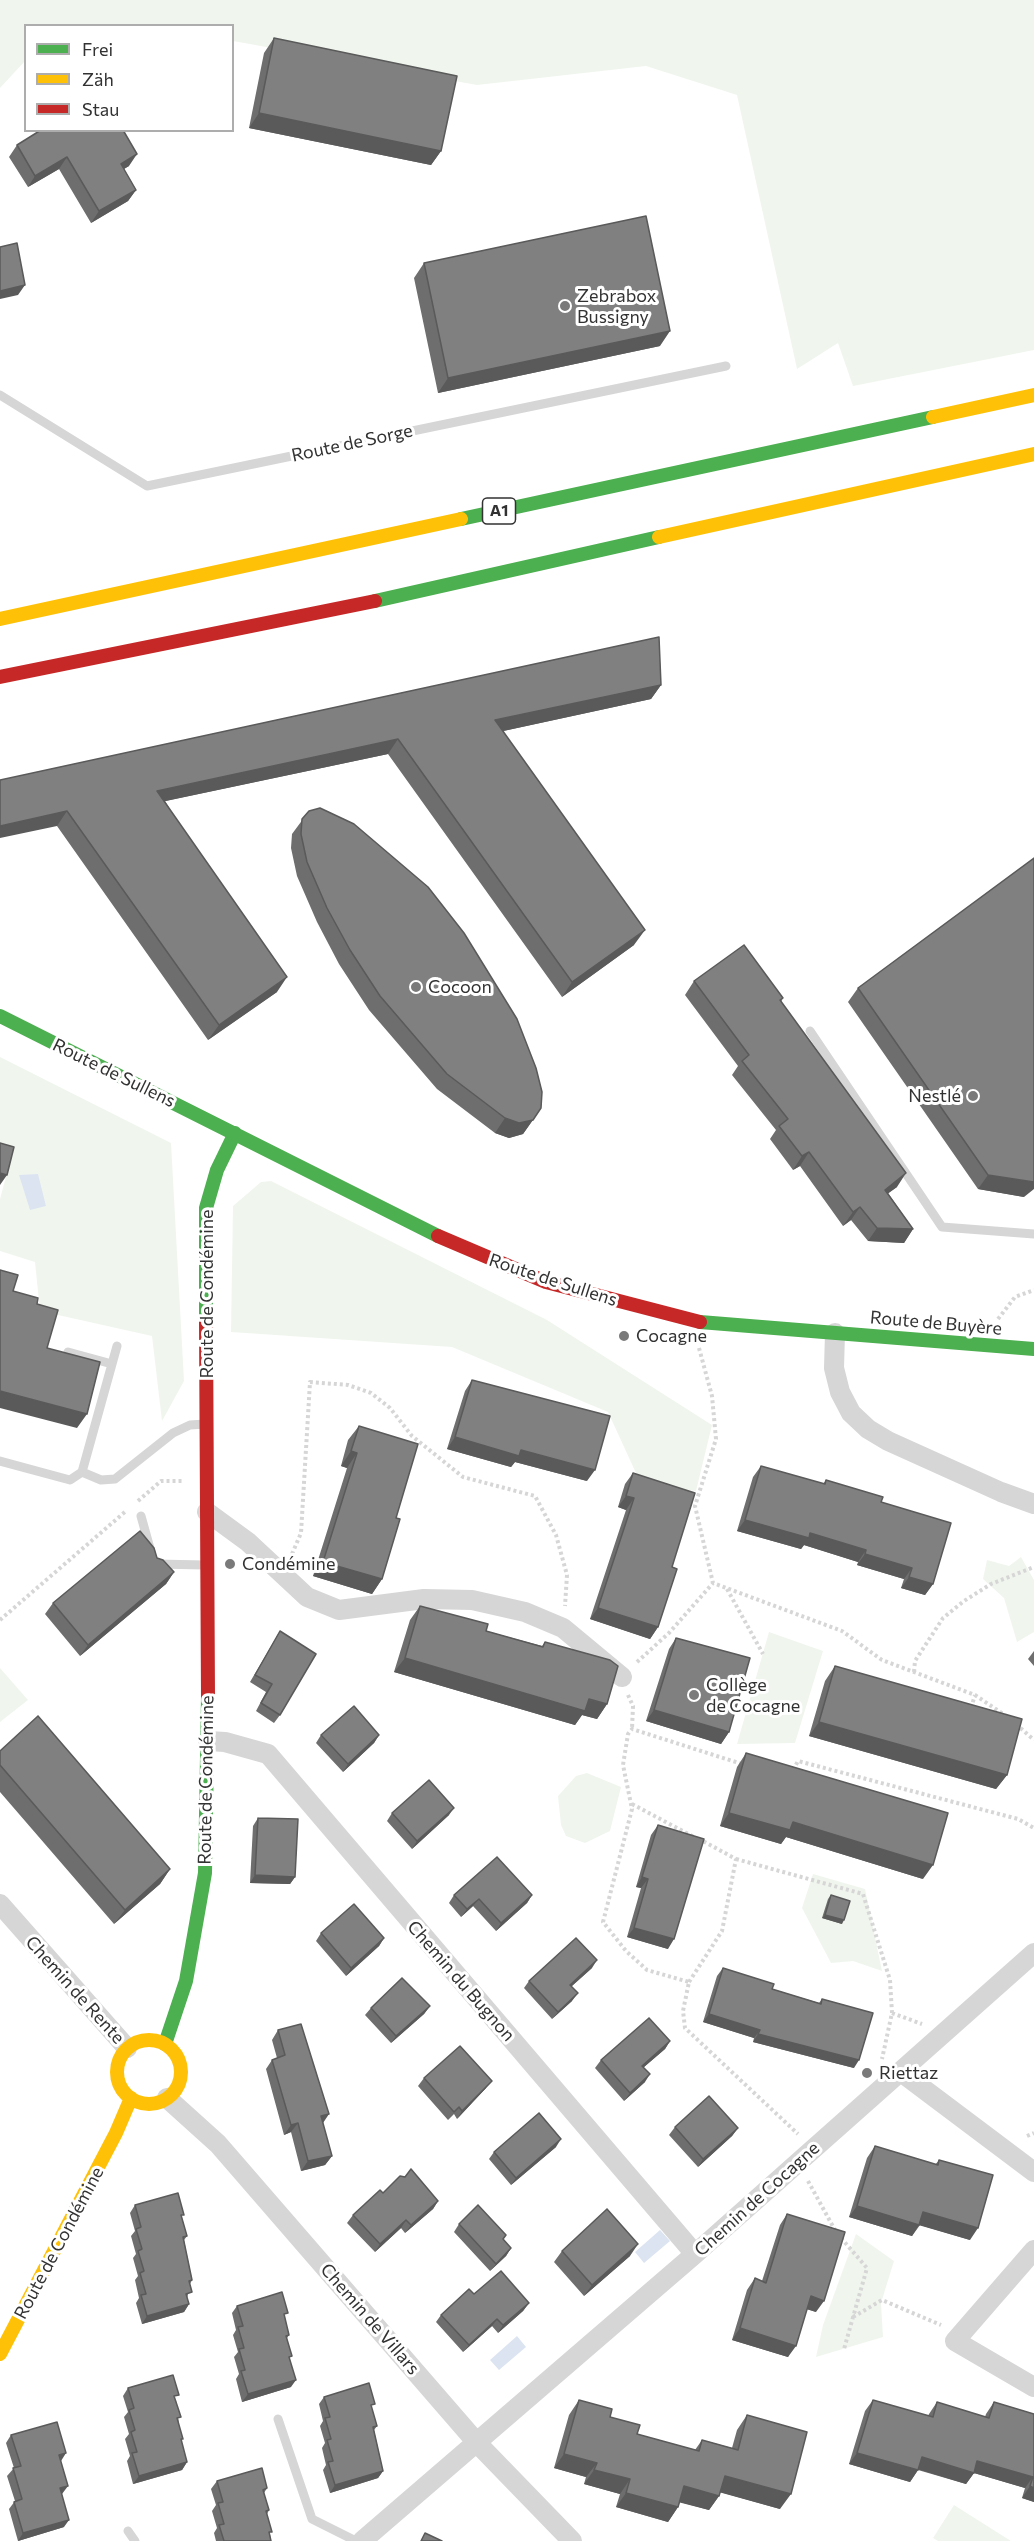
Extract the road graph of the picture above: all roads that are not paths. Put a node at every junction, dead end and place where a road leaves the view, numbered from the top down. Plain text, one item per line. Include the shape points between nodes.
1 (726, 366) dead end
2 (1034, 393) edge
3 (0, 395) edge
4 (1034, 454) edge
5 (975, 482) dead end
6 (868, 493) junction
7 (0, 619) edge
8 (0, 677) edge
9 (0, 1016) edge
10 (810, 1031) dead end
11 (235, 1133) junction
12 (1034, 1234) edge
13 (835, 1333) junction
14 (117, 1346) dead end
15 (1034, 1349) edge
16 (68, 1352) edge
17 (112, 1364) junction
18 (207, 1424) junction
19 (0, 1461) edge
20 (82, 1472) junction
21 (1034, 1504) edge
22 (207, 1512) junction
23 (141, 1516) dead end
24 (207, 1565) junction
25 (622, 1677) road end
26 (208, 1741) junction
27 (0, 1904) edge
28 (1034, 1953) edge
29 (165, 2044) junction
30 (128, 2048) junction
31 (901, 2072) junction
32 (131, 2098) junction
33 (167, 2098) junction
34 (1034, 2172) edge
35 (1034, 2250) edge
36 (695, 2254) junction
37 (0, 2354) edge
38 (1034, 2387) edge
39 (278, 2419) dead end
40 (478, 2444) junction
41 (128, 2531) dead end
42 (135, 2541) edge
43 (356, 2541) edge
44 (362, 2541) edge
45 (572, 2541) edge

1 - 3 lane, Route de Sorge via 147,486
2 - 7 main road, A1
4 - 6 main road
5 - 6 main road
6 - 8 main road via 293,619
9 - 11 main road, Route de Sullens
10 - 12 lane via 942,1227
11 - 13 main road, Route de Sullens via 441,1238 546,1282 700,1322
11 - 18 main road, Route de Condémine via 217,1170 206,1208
13 - 15 main road, Route de Buyère
13 - 21 street via 834,1368 840,1392 851,1413 868,1429
14 - 17 lane
16 - 17 lane
17 - 20 lane
18 - 20 lane via 190,1425 173,1433 115,1479 101,1480
18 - 22 main road, Route de Condémine
19 - 20 lane via 70,1480
22 - 24 main road, Route de Condémine
22 - 25 street via 248,1542 307,1597 339,1610 424,1599 472,1600 525,1612 564,1628
23 - 24 lane via 154,1564
24 - 26 main road, Route de Condémine
26 - 29 main road, Route de Condémine via 204,1872 186,1981
26 - 36 street, Chemin du Bugnon via 268,1754
27 - 30 street, Chemin de Rente
28 - 31 street, Chemin de Cocagne
29 - 30 main road via 141,2041
29 - 33 main road via 173,2051 181,2070 175,2091
30 - 32 main road via 117,2068 123,2090
31 - 34 street
31 - 36 street, Chemin de Cocagne
32 - 33 main road via 149,2103
32 - 37 main road, Route de Condémine
33 - 40 street, Chemin de Villars via 218,2144
35 - 38 street via 955,2341
36 - 40 street, Chemin de Cocagne
39 - 43 lane via 312,2518
40 - 44 street, Chemin de Cocagne
40 - 45 street, Chemin de Villars
41 - 42 lane

